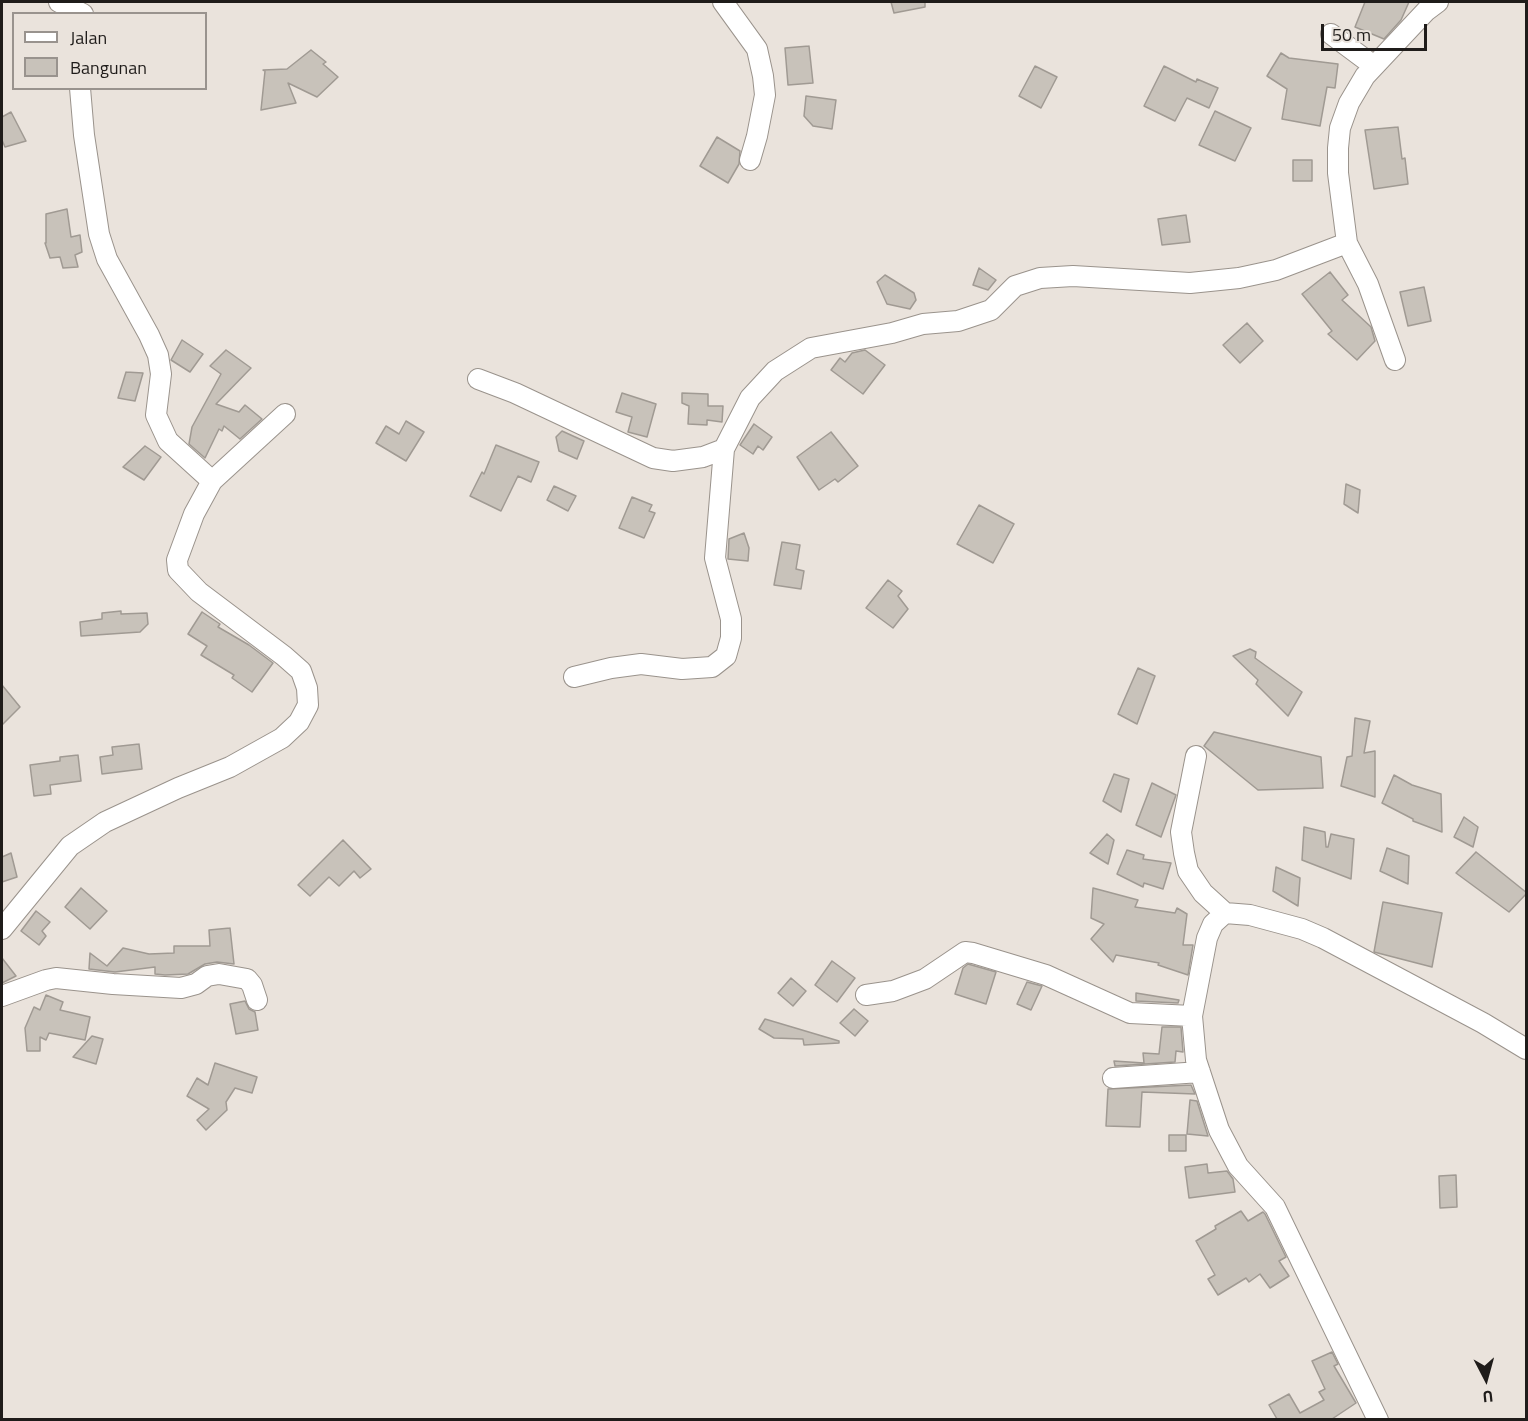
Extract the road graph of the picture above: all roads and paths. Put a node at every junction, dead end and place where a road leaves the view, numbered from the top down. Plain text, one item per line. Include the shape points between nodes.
1 (59, 2) edge
2 (723, 2) edge
3 (1438, 2) edge
4 (81, 12) edge
5 (1331, 34) dead end
6 (1374, 66) junction
7 (80, 90) edge
8 (750, 160) dead end
9 (1347, 243) junction
10 (1395, 360) dead end
11 (478, 379) dead end
12 (285, 414) dead end
13 (724, 449) junction
14 (212, 481) junction
15 (574, 677) dead end
16 (1196, 756) dead end
17 (1225, 913) junction
18 (2, 929) edge
19 (866, 995) dead end
20 (2, 996) edge
21 (257, 999) dead end
22 (1192, 1016) junction
23 (1527, 1049) edge
24 (1200, 1072) junction
25 (1113, 1078) dead end
26 (1378, 1419) edge

1 - 4 street
2 - 8 street via 757,49 763,76 765,95
3 - 6 street
5 - 6 street
6 - 9 street via 1349,103 1340,128 1338,173
7 - 14 street via 99,234 107,259 158,355 156,415 168,441
9 - 10 street via 1368,284
9 - 13 street via 1276,270 1239,278 1190,283 1073,276 1040,278 1015,286 991,309 958,321 923,324 810,348 775,371 750,398
11 - 13 street via 653,458 673,461
12 - 14 street
13 - 15 street via 715,558 731,619 726,656 712,667 682,669 641,664
14 - 18 street via 194,514 177,560 178,570 199,592 301,671 308,705 299,722 282,738 230,767 105,822 70,846
16 - 17 street via 1181,832 1184,853 1188,871 1203,893
17 - 22 street via 1206,938
17 - 23 street via 1250,915 1323,938
19 - 22 street via 893,991 925,979 965,952 1046,975 1130,1013
20 - 21 street via 56,978 181,988 219,974 247,979
22 - 24 street
24 - 25 street
24 - 26 street via 1224,1141 1239,1166 1275,1207

